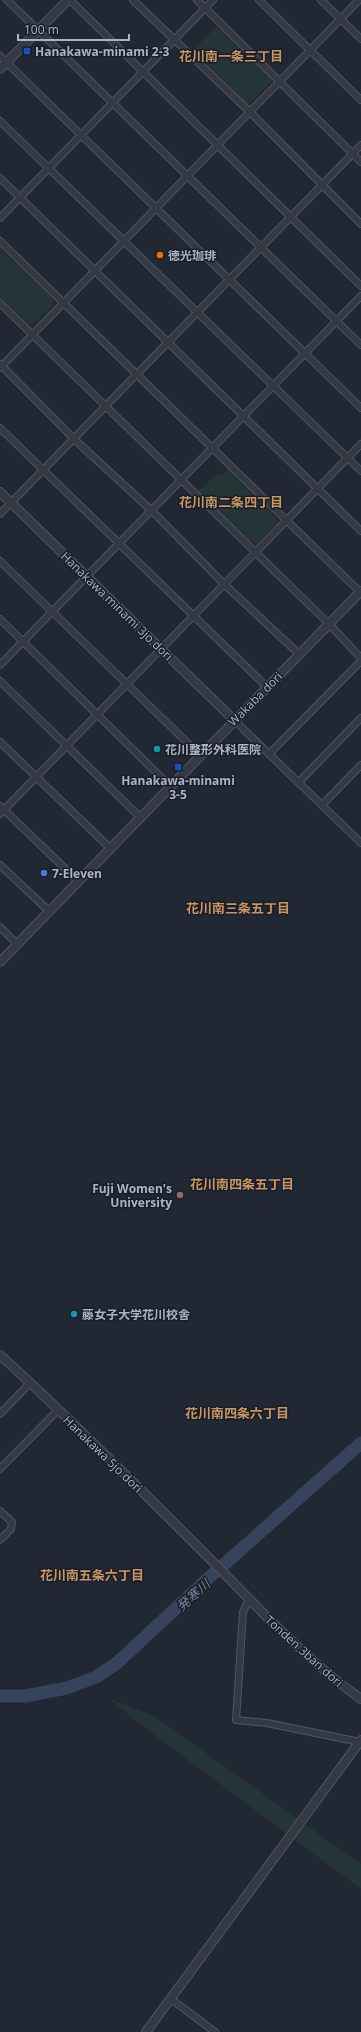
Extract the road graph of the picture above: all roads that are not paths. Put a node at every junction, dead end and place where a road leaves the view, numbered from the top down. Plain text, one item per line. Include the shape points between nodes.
1 (7, 0) edge
2 (69, 0) edge
3 (133, 0) edge
4 (197, 0) edge
5 (213, 0) edge
6 (259, 0) edge
7 (321, 0) edge
8 (359, 0) edge
9 (205, 8) junction
10 (340, 19) junction
11 (38, 30) junction
12 (361, 39) edge
13 (174, 40) junction
14 (310, 50) junction
15 (0, 56) edge
16 (7, 63) junction
17 (0, 69) edge
18 (144, 72) junction
19 (280, 82) junction
20 (361, 100) edge
21 (113, 104) junction
22 (250, 112) junction
23 (0, 121) edge
24 (82, 136) junction
25 (218, 145) junction
26 (361, 145) edge
27 (353, 154) junction
28 (361, 162) edge
29 (50, 168) junction
30 (188, 176) junction
31 (0, 178) edge
32 (323, 184) junction
33 (20, 198) junction
34 (156, 208) junction
35 (292, 216) junction
36 (0, 218) edge
37 (361, 224) edge
38 (0, 241) edge
39 (124, 241) junction
40 (262, 247) junction
41 (94, 272) junction
42 (229, 280) junction
43 (361, 286) edge
44 (361, 296) edge
45 (0, 303) edge
46 (63, 303) junction
47 (198, 311) junction
48 (337, 320) junction
49 (32, 335) junction
50 (168, 342) junction
51 (361, 345) edge
52 (305, 353) junction
53 (1, 366) edge
54 (137, 374) junction
55 (273, 386) junction
56 (105, 407) junction
57 (361, 408) edge
58 (243, 417) junction
59 (0, 428) edge
60 (74, 439) junction
61 (361, 444) edge
62 (213, 448) junction
63 (348, 457) junction
64 (43, 470) junction
65 (361, 471) edge
66 (182, 480) junction
67 (317, 488) junction
68 (0, 492) edge
69 (11, 503) junction
70 (151, 510) junction
71 (0, 514) edge
72 (287, 520) junction
73 (361, 531) edge
74 (119, 543) junction
75 (255, 552) junction
76 (0, 561) edge
77 (87, 576) junction
78 (224, 584) junction
79 (361, 591) edge
80 (53, 611) junction
81 (194, 615) junction
82 (0, 619) edge
83 (329, 624) junction
84 (23, 641) junction
85 (161, 649) junction
86 (299, 654) junction
87 (361, 659) edge
88 (0, 665) edge
89 (0, 681) edge
90 (127, 683) junction
91 (267, 687) junction
92 (96, 715) junction
93 (361, 718) edge
94 (234, 720) junction
95 (0, 742) edge
96 (66, 746) junction
97 (269, 754) junction
98 (200, 755) junction
99 (361, 765) edge
100 (35, 778) junction
101 (299, 782) junction
102 (170, 786) junction
103 (322, 805) junction
104 (1, 810) edge
105 (140, 818) junction
106 (361, 843) edge
107 (110, 848) junction
108 (0, 865) edge
109 (78, 881) junction
110 (49, 911) junction
111 (0, 927) edge
112 (17, 944) junction
113 (0, 962) edge
114 (0, 1355) edge
115 (30, 1383) junction
116 (58, 1410) junction
117 (0, 1414) edge
118 (0, 1469) edge
119 (0, 1511) edge
120 (0, 1540) edge
121 (249, 1600) junction
122 (361, 1699) edge
123 (360, 1741) edge
124 (171, 1999) junction
125 (146, 2032) edge
126 (215, 2032) edge

1 - 11 street
2 - 11 street
2 - 18 street
3 - 13 street
4 - 9 street
5 - 9 street
6 - 14 street
7 - 10 street
8 - 10 street
9 - 13 street
9 - 19 street
10 - 12 street
10 - 14 street
11 - 16 street
11 - 21 street
13 - 18 street
13 - 22 street
14 - 19 street
14 - 20 street
15 - 16 street
16 - 17 street
16 - 24 street
18 - 21 street
18 - 25 street
19 - 22 street
19 - 27 street
21 - 24 street
21 - 30 street
22 - 25 street
22 - 32 street
23 - 29 street
24 - 29 street
24 - 34 street
25 - 30 street
25 - 35 street
26 - 27 street
27 - 28 street
27 - 32 street
29 - 33 street
29 - 39 street
30 - 34 street
30 - 40 street
31 - 33 street
32 - 35 street
32 - 37 street
33 - 36 street
33 - 41 street
34 - 39 street
34 - 42 street
35 - 40 street
35 - 43 street
38 - 46 street
39 - 41 street
39 - 47 street
40 - 42 street
40 - 48 street
41 - 46 street
41 - 50 street
42 - 47 street
42 - 52 street
44 - 48 street
45 - 49 street
46 - 49 street
46 - 54 street
47 - 50 street
47 - 55 street
48 - 51 street
48 - 52 street
49 - 53 street
49 - 56 street
50 - 54 street
50 - 58 street
52 - 55 street
52 - 57 street
53 - 60 street
54 - 56 street
54 - 62 street
55 - 58 street
55 - 63 street
56 - 60 street
56 - 66 street
58 - 62 street
58 - 67 street
59 - 64 street
60 - 64 street
60 - 70 street
61 - 63 street
62 - 66 street
62 - 72 street
63 - 65 street
63 - 67 street
64 - 69 street
64 - 74 street
66 - 70 street
66 - 75 street
67 - 72 street
67 - 73 street
68 - 69 street, Hanakawa minami 3jo dori
69 - 71 street
69 - 77 street, Hanakawa minami 3jo dori
70 - 74 street
70 - 78 street
72 - 75 street
72 - 79 street
74 - 77 street
74 - 81 street
75 - 78 street
75 - 83 street
76 - 80 street
77 - 80 street
77 - 85 street, Hanakawa minami 3jo dori
78 - 81 street
78 - 86 street
79 - 83 street, Wakaba dori
80 - 84 street
80 - 90 street
81 - 85 street
81 - 91 street
82 - 84 street
83 - 86 street, Wakaba dori
83 - 87 street
84 - 88 street
84 - 92 street
85 - 90 street
85 - 94 street, Hanakawa minami 3jo dori
86 - 91 street, Wakaba dori
87 - 97 street
89 - 96 street
90 - 92 street
90 - 98 street
91 - 94 street, Wakaba dori
92 - 96 street
92 - 102 street
93 - 101 street
94 - 97 street
94 - 98 street, Wakaba dori
95 - 100 street
96 - 100 street
96 - 105 street
97 - 101 street
98 - 102 street, Wakaba dori
99 - 103 street
100 - 104 street
100 - 107 street
101 - 103 street
102 - 105 street, Wakaba dori
103 - 106 street
104 - 109 street
105 - 107 street, Wakaba dori
107 - 109 street, Wakaba dori
108 - 110 street
109 - 110 street, Wakaba dori
110 - 112 street, Wakaba dori
111 - 112 street
112 - 113 street, Wakaba dori
114 - 115 street, Hanakawa 5jo dori
115 - 116 street, Hanakawa 5jo dori
115 - 117 street
116 - 118 street
116 - 121 street, Hanakawa 5jo dori
119 - 120 street via 12,1522 11,1529
121 - 122 street, Tonden 3ban dori via 333,1679
121 - 123 street via 243,1612 236,1720 267,1723
123 - 124 street
124 - 125 street
124 - 126 street

